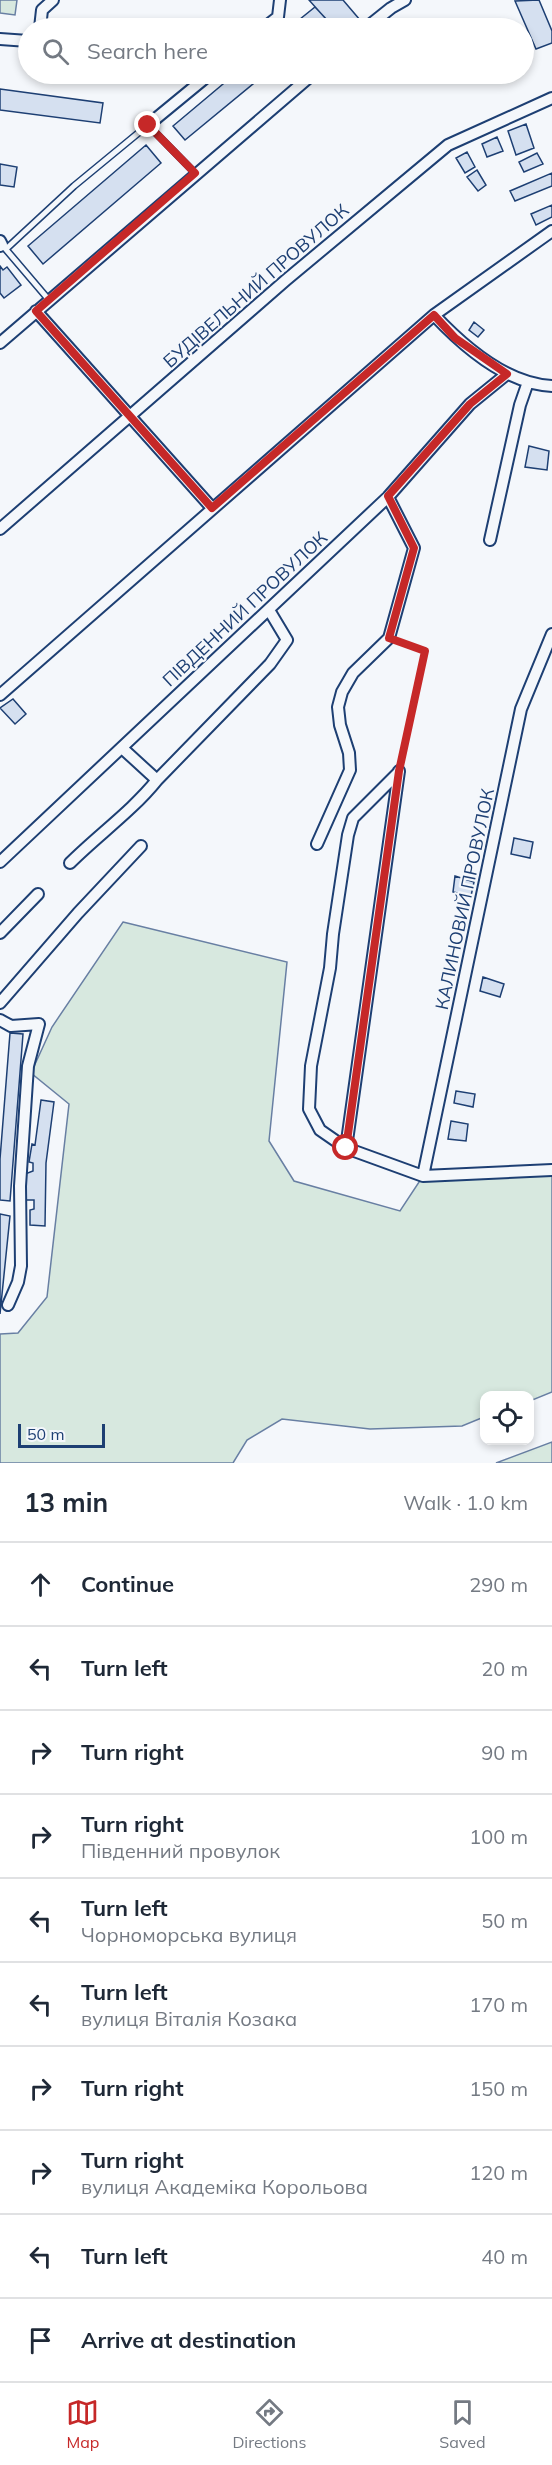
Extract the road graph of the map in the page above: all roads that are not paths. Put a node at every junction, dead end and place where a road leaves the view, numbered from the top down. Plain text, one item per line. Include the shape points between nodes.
1 (53, 0) edge
2 (280, 0) edge
3 (405, 0) edge
4 (41, 18) edge
5 (277, 18) edge
6 (378, 18) edge
7 (0, 39) edge
8 (18, 40) edge
9 (198, 84) edge
10 (301, 84) edge
11 (552, 98) edge
12 (148, 125) junction
13 (195, 173) junction
14 (552, 231) edge
15 (2, 245) edge
16 (49, 300) junction
17 (36, 311) junction
18 (434, 315) junction
19 (0, 343) edge
20 (507, 374) junction
21 (528, 382) junction
22 (552, 386) edge
23 (130, 417) junction
24 (388, 496) junction
25 (212, 508) junction
26 (0, 529) edge
27 (490, 540) dead end
28 (269, 610) junction
29 (552, 634) edge
30 (0, 695) edge
31 (122, 748) junction
32 (157, 780) junction
33 (317, 844) dead end
34 (141, 846) dead end
35 (0, 862) edge
36 (70, 863) dead end
37 (38, 894) dead end
38 (0, 933) edge
39 (0, 1003) edge
40 (0, 1020) edge
41 (346, 1148) junction
42 (552, 1170) edge
43 (423, 1176) junction
44 (8, 1305) dead end

1 - 4 street via 42,10
2 - 5 street
3 - 6 street
7 - 8 street
9 - 12 street
10 - 13 street
11 - 23 street, БУДІВЕЛЬНИЙ ПРОВУЛОК via 448,145
12 - 13 lane
12 - 15 lane
13 - 16 street
14 - 18 street
15 - 16 lane
16 - 17 street
17 - 19 street
17 - 23 street
18 - 20 street via 455,338
18 - 25 street
20 - 21 street
20 - 24 street, ПІВДЕННИЙ ПРОВУЛОК via 470,404
21 - 22 street
21 - 27 street
23 - 25 street
23 - 26 street, БУДІВЕЛЬНИЙ ПРОВУЛОК
24 - 28 street, ПІВДЕННИЙ ПРОВУЛОК
24 - 33 street via 414,548 389,638 353,673 342,692 338,707 350,770
25 - 30 street
28 - 31 street, ПІВДЕННИЙ ПРОВУЛОК
28 - 32 street via 287,640 270,664
29 - 43 street, КАЛИНОВИЙ ПРОВУЛОК via 521,709
31 - 32 street
31 - 35 street, ПІВДЕННИЙ ПРОВУЛОК
32 - 36 street
34 - 39 street
37 - 38 street
40 - 44 street via 10,1026 39,1024 28,1066 20,1186 21,1266
41 - 41 street via 399,771 353,818 348,834 330,968 311,1065 309,1109 320,1130
41 - 43 street
42 - 43 street

